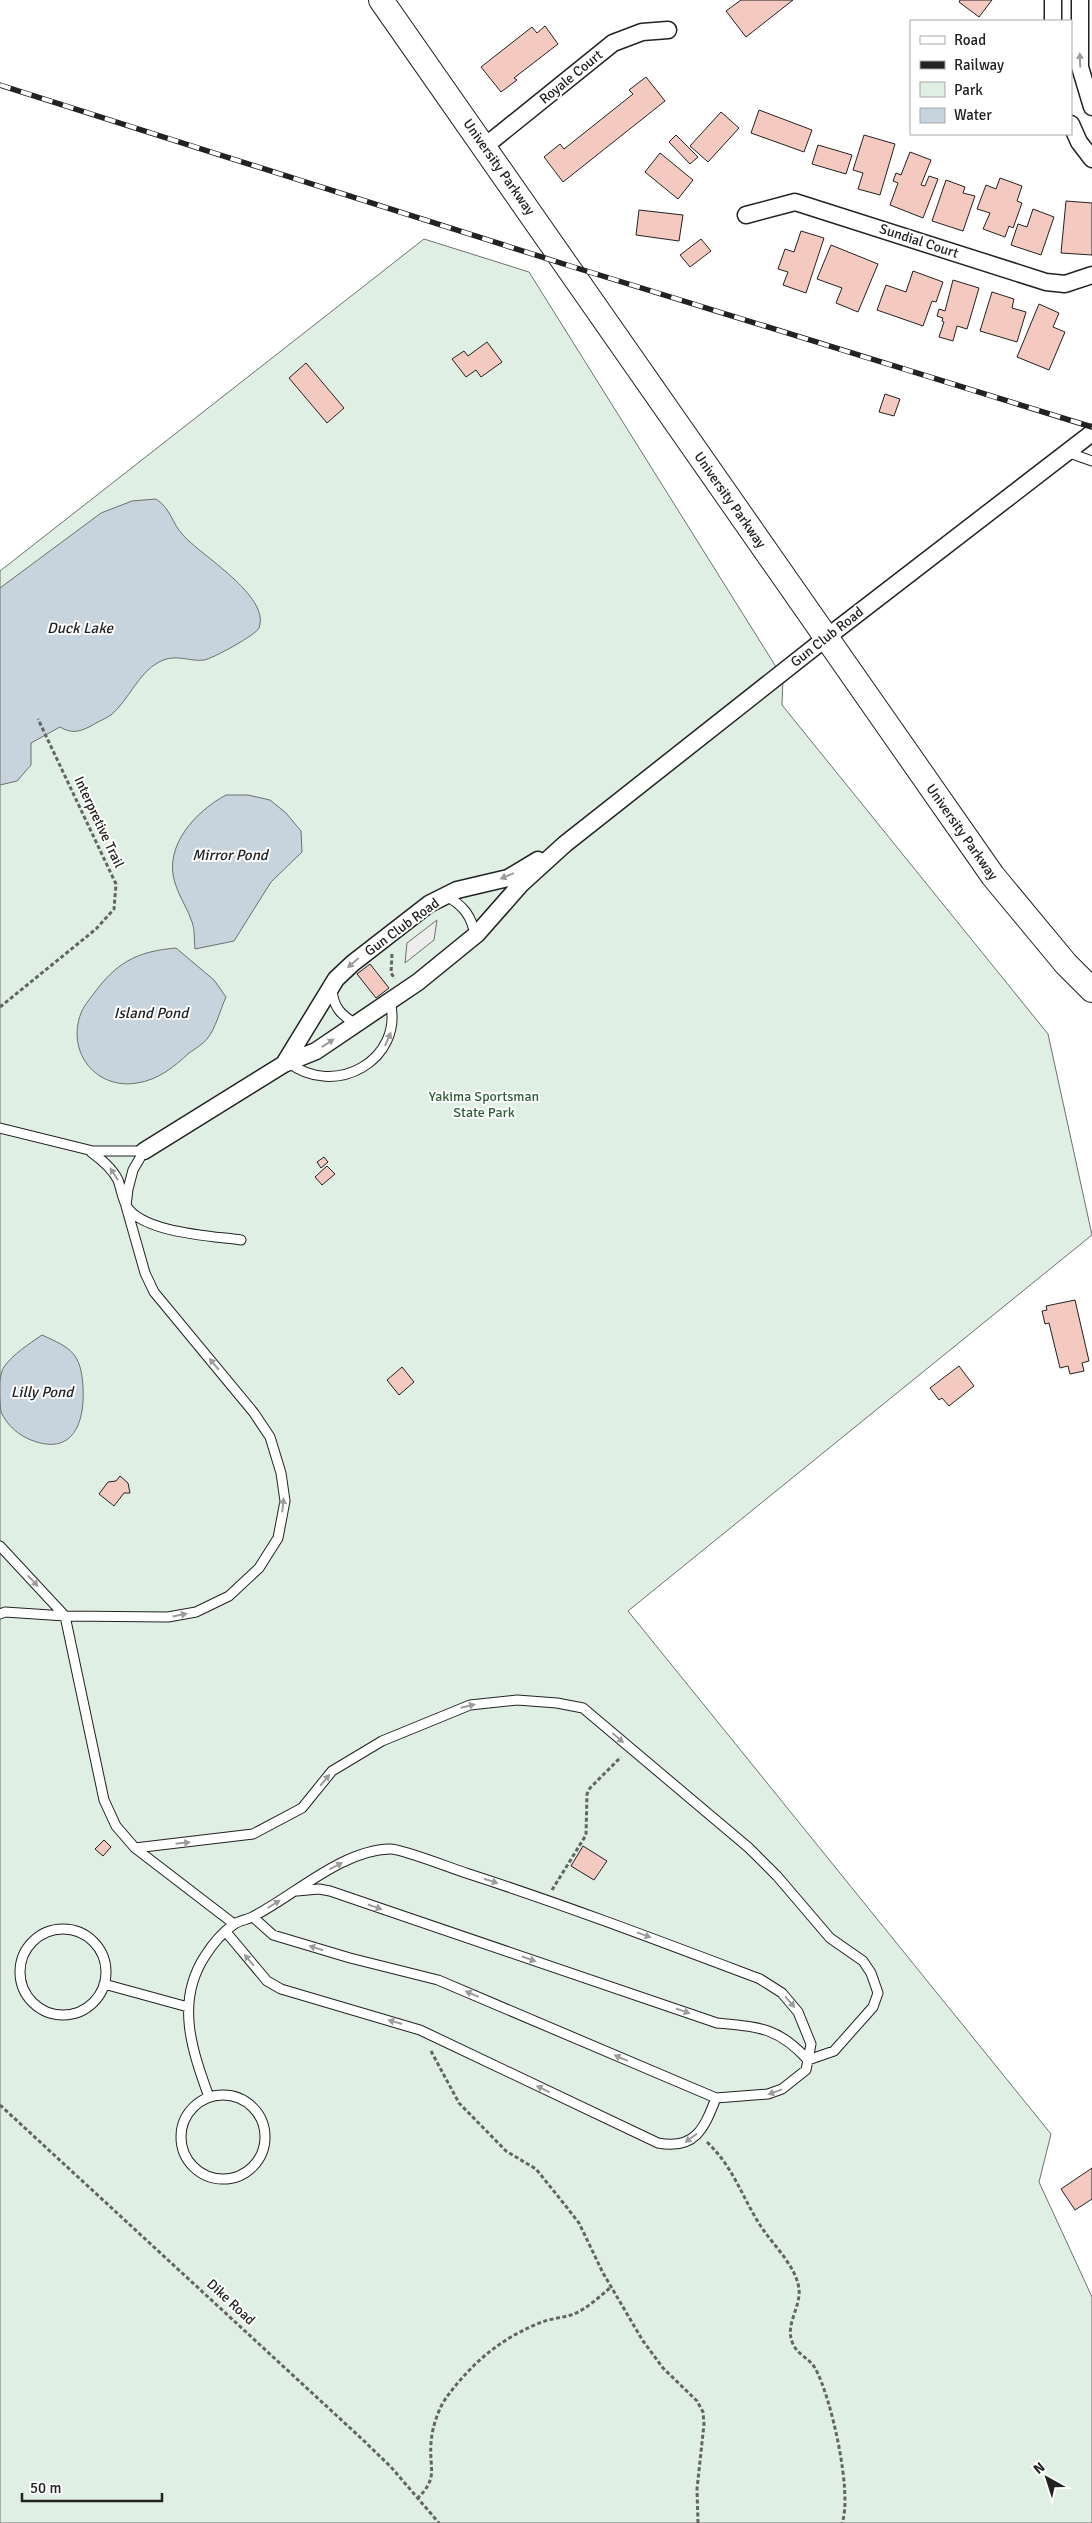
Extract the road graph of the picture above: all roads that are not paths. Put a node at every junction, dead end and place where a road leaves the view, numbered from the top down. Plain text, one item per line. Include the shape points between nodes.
1 (381, 0) edge
2 (1053, 0) edge
3 (1080, 0) edge
4 (1053, 20) edge
5 (668, 30) dead end
6 (1092, 107) edge
7 (1072, 126) edge
8 (484, 147) junction
9 (1092, 159) edge
10 (746, 215) dead end
11 (1092, 274) edge
12 (1092, 433) edge
13 (1067, 452) junction
14 (1092, 460) edge
15 (826, 638) junction
16 (565, 844) junction
17 (446, 896) junction
18 (475, 936) junction
19 (331, 987) junction
20 (1092, 990) edge
21 (390, 1001) junction
22 (356, 1024) junction
23 (286, 1063) junction
24 (0, 1128) edge
25 (89, 1150) junction
26 (144, 1151) junction
27 (126, 1206) junction
28 (241, 1240) dead end
29 (0, 1546) edge
30 (0, 1614) edge
31 (65, 1616) junction
32 (135, 1848) junction
33 (294, 1891) junction
34 (253, 1917) junction
35 (234, 1924) junction
36 (226, 1932) junction
37 (104, 1984) junction
38 (188, 2007) junction
39 (808, 2060) junction
40 (209, 2097) junction
41 (716, 2098) junction

1 - 8 main road, University Parkway
2 - 4 street
6 -> 3 street via 1080,67
5 - 8 street, Royale Court via 642,32 614,43
7 - 9 street
8 - 15 main road, University Parkway
10 - 11 street, Sundial Court via 795,202 1046,282 1065,284
12 - 13 street, Gun Club Road
13 - 14 lane
13 - 15 street, Gun Club Road
15 - 16 street, Gun Club Road
15 - 20 main road, University Parkway via 993,876 1066,964
16 -> 17 street, Gun Club Road via 508,878 457,890
16 - 18 street, Gun Club Road via 521,884
17 - 18 lane via 464,908 471,918
17 -> 19 street, Gun Club Road via 429,904 353,963
18 - 21 street, Gun Club Road
19 - 22 lane via 339,1012
19 - 23 street, Gun Club Road
21 - 22 street, Gun Club Road
23 -> 21 lane via 316,1076 336,1077 357,1069 377,1055 389,1039 393,1022
23 -> 22 street, Gun Club Road via 316,1051
23 - 26 street, Gun Club Road
24 - 25 lane
25 - 26 lane via 116,1153
27 -> 25 lane via 118,1180
26 - 27 lane via 133,1170
27 - 28 lane via 141,1218 166,1229
31 -> 27 lane via 168,1617 196,1612 229,1596 259,1568 278,1538 285,1501 270,1437 154,1292 144,1273
29 -> 31 lane
30 - 31 lane
31 - 32 lane via 104,1800 116,1826
32 - 35 lane
32 -> 39 lane via 253,1834 302,1808 332,1771 382,1740 470,1705 517,1700 583,1708 749,1848 830,1938 862,1961 871,1973 878,1993 873,2007 834,2051
34 -> 33 lane
33 -> 39 lane via 330,1891 717,2023 774,2033 788,2039
33 -> 39 lane via 359,1855 391,1849 547,1899 760,1978 782,1993 798,2012 811,2044
34 - 35 lane
41 -> 34 lane via 438,1980 273,1934
35 - 36 lane
36 - 38 lane via 211,1946 196,1970
41 -> 36 lane via 705,2125 689,2142 675,2146 658,2143 420,2030 281,1989 267,1981
37 - 37 lane via 107,1975 105,1958 96,1943 83,1932 67,1928 49,1930 34,1938 24,1952 20,1968 21,1985 30,2000 43,2011 60,2015 77,2013 92,2005
37 - 38 lane
38 - 40 lane via 192,2051
39 -> 41 lane via 806,2070 782,2089 750,2097
40 - 40 lane via 195,2105 185,2119 181,2135 183,2151 191,2166 204,2176 220,2180 237,2178 262,2156 266,2140 264,2123 255,2109 242,2099 226,2094

